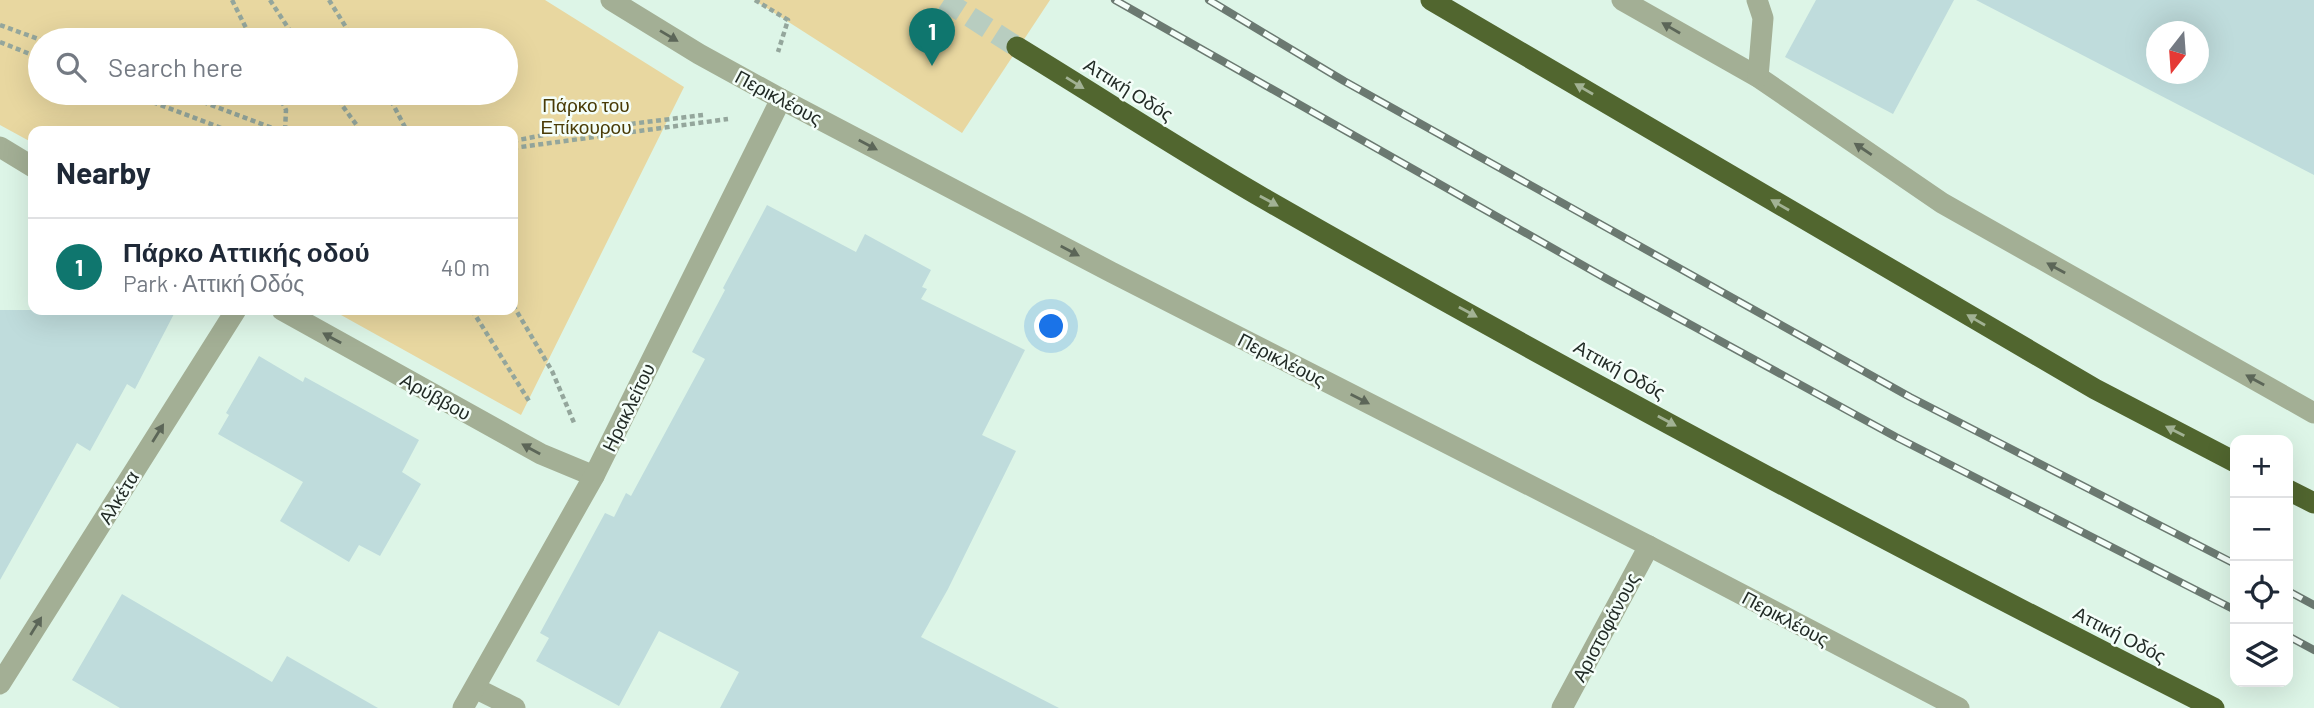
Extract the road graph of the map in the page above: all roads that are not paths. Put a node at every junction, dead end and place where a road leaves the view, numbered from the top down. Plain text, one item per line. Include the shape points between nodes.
1 (611, 0) edge
2 (1431, 0) edge
3 (1622, 0) edge
4 (1757, 0) edge
5 (1017, 47) tunnel mouth
6 (1758, 78) junction
7 (781, 99) junction
8 (0, 148) edge
9 (28, 164) edge
10 (233, 315) edge
11 (291, 315) edge
12 (2314, 413) edge
13 (2230, 459) edge
14 (594, 476) junction
15 (2293, 492) edge
16 (2314, 503) edge
17 (1649, 546) junction
18 (0, 684) edge
19 (475, 688) junction
20 (463, 708) edge
21 (515, 708) edge
22 (1562, 708) edge
23 (1959, 708) edge
24 (2214, 708) edge

1 -> 7 street, Περικλέους
13 -> 2 highway via 2095,389
6 -> 3 street
4 - 6 street via 1763,18
5 -> 24 highway, Αττική Οδός via 1260,196 1453,304 1888,541
12 -> 6 street via 1942,203
7 - 14 street, Ηρακλείτου
7 -> 17 street, Περικλέους
8 - 9 street
18 -> 10 street, Αλκέτα
14 -> 11 street, Αρύββου via 541,454
14 - 19 street, Ηρακλείτου
15 - 16 highway
17 - 22 street, Αριστοφάνους
17 - 23 street, Περικλέους
19 - 20 street, Ηρακλείτου
19 - 21 street

